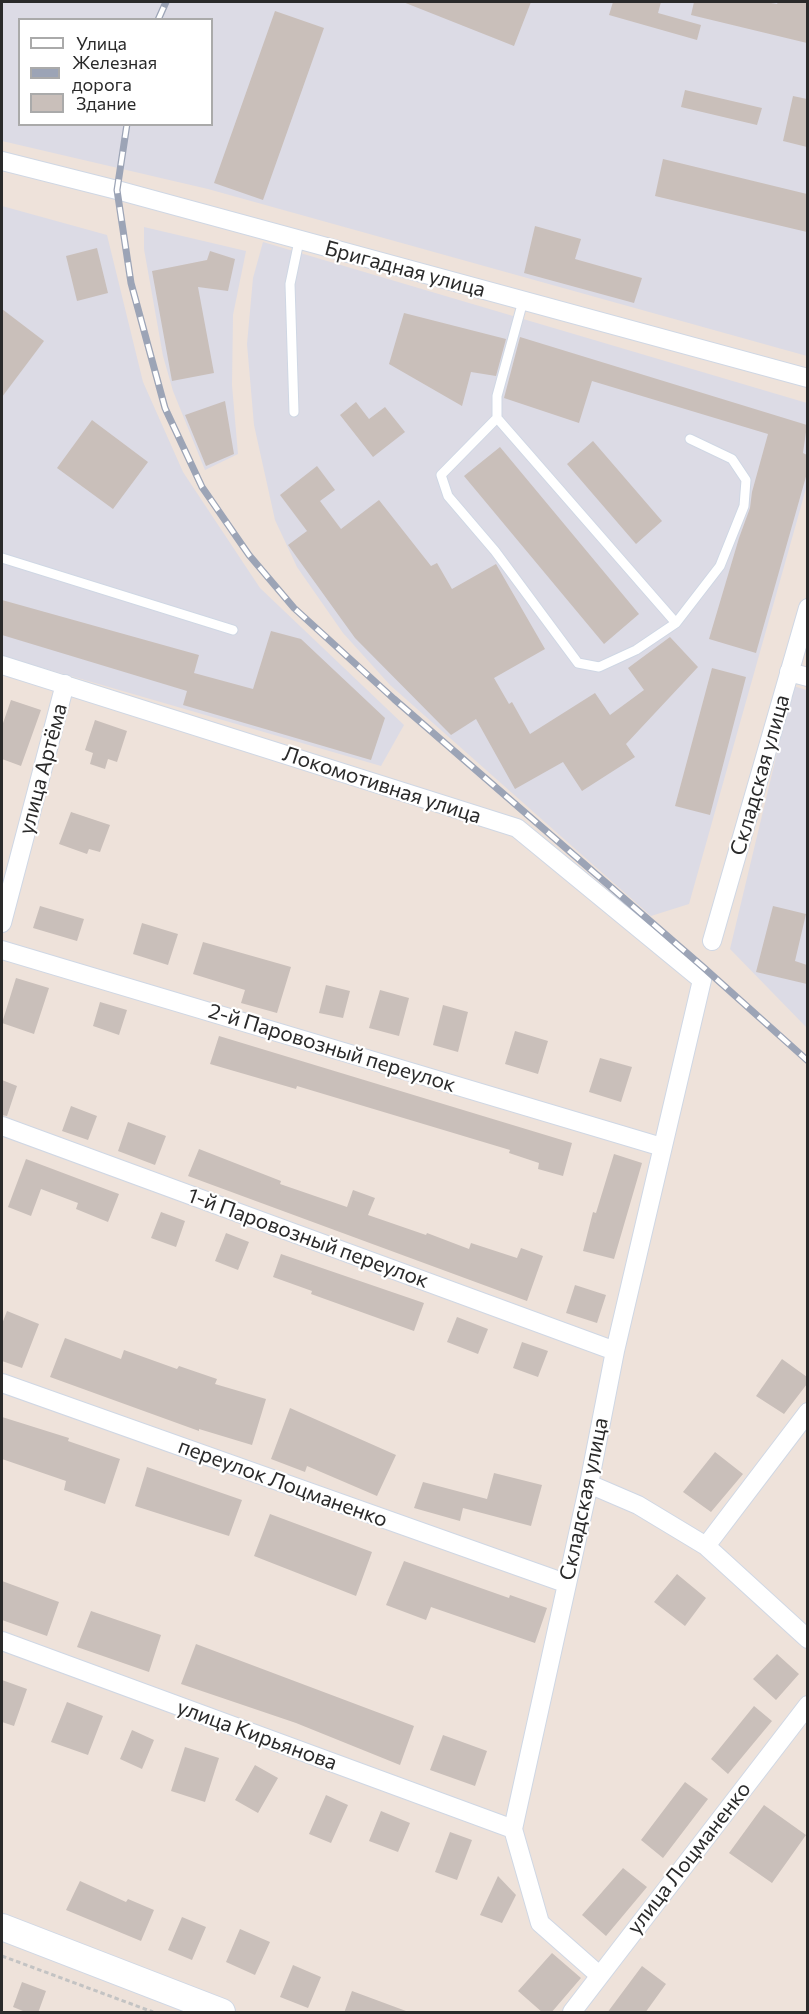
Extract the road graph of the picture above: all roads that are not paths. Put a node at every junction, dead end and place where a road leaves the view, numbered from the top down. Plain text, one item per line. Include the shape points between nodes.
1 (2, 161) edge
2 (299, 241) junction
3 (523, 301) junction
4 (807, 378) edge
5 (294, 412) dead end
6 (497, 418) junction
7 (690, 439) dead end
8 (2, 558) edge
9 (807, 608) edge
10 (676, 623) junction
11 (232, 630) dead end
12 (2, 665) edge
13 (789, 672) junction
14 (807, 677) edge
15 (65, 684) junction
16 (2, 923) edge
17 (711, 941) dead end
18 (2, 950) edge
19 (696, 996) joint
20 (2, 1126) edge
21 (662, 1147) junction
22 (615, 1351) junction
23 (2, 1383) edge
24 (807, 1412) edge
25 (589, 1484) junction
26 (706, 1546) junction
27 (566, 1583) junction
28 (807, 1640) edge
29 (2, 1641) edge
30 (807, 1705) edge
31 (513, 1829) junction
32 (2, 1927) edge
33 (599, 1975) junction
34 (222, 2013) edge
35 (572, 2013) edge

1 - 2 street, Бригадная улица
2 - 3 street, Бригадная улица
2 - 5 lane via 290,284
3 - 4 street, Бригадная улица
3 - 6 lane via 497,396
6 - 10 lane
6 - 10 lane via 441,475 448,496 495,551 578,663 599,667 636,651
7 - 10 lane via 732,459 746,480 744,506 720,566
8 - 11 lane
9 - 13 street, Складская улица
12 - 15 street, Локомотивная улица
13 - 14 street
13 - 17 street, Складская улица
15 - 16 street, улица Артёма
15 - 19 street, Локомотивная улица via 517,828 702,980
18 - 21 street, 2-й Паровозный переулок
19 - 21 street, Складская улица
20 - 22 street, 1-й Паровозный переулок
21 - 22 street, Складская улица
22 - 25 street, Складская улица
23 - 27 street, переулок Лоцманенко
24 - 26 street
25 - 26 street via 638,1505
25 - 27 street, Складская улица
26 - 28 street
27 - 31 street, Складская улица
29 - 31 street, улица Кирьянова
30 - 33 street, улица Лоцманенко
31 - 33 street, Складская улица via 540,1923
32 - 34 main road
33 - 35 street, улица Лоцманенко

